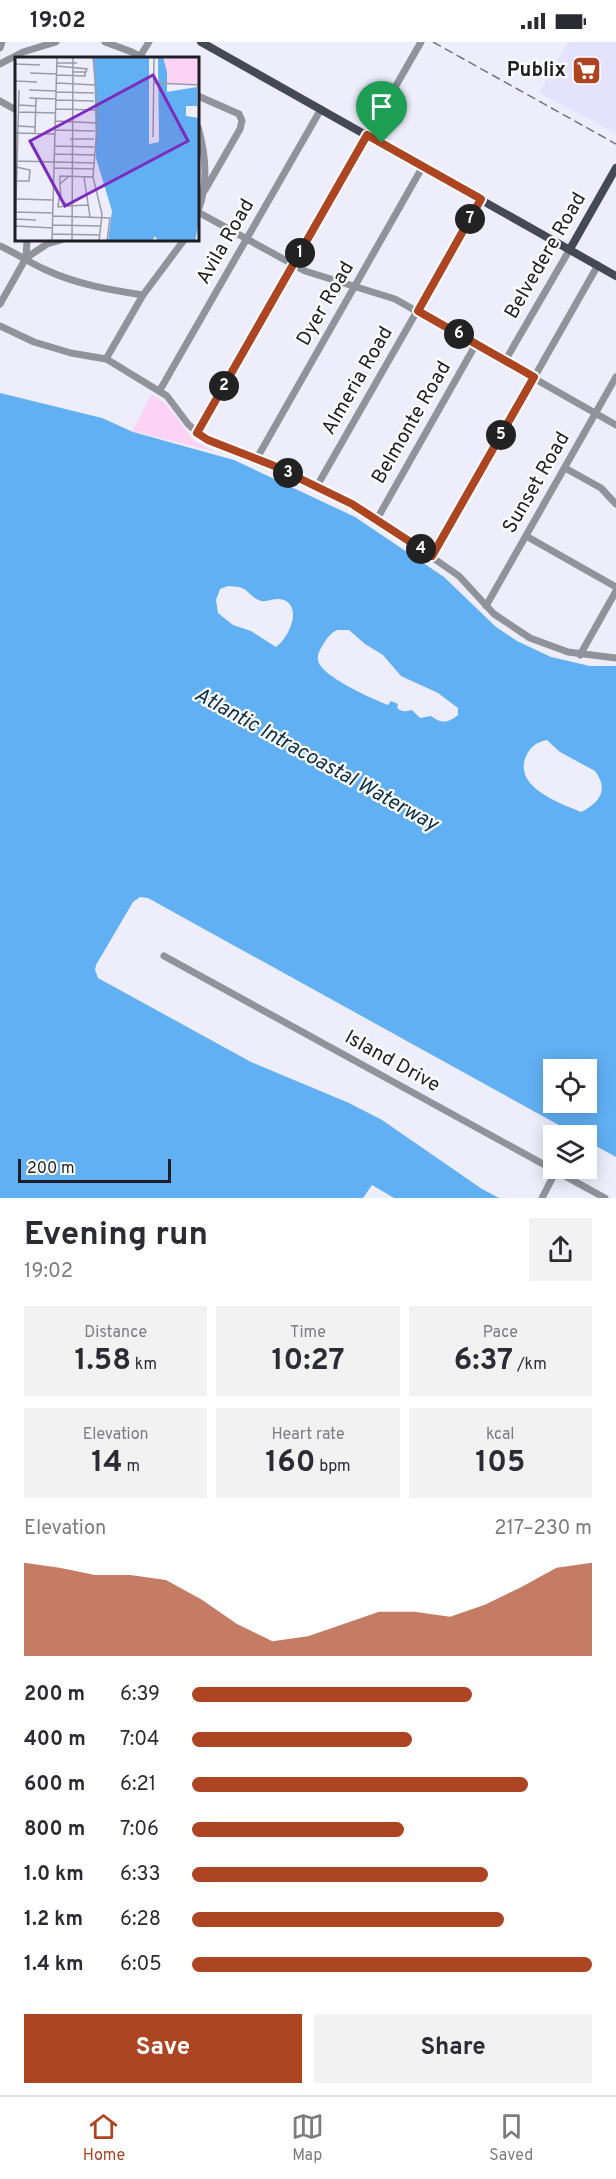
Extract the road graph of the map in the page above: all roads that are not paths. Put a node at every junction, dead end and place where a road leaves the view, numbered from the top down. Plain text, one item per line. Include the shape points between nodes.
1 (2, 42) edge
2 (56, 42) edge
3 (105, 42) edge
4 (149, 42) edge
5 (201, 42) edge
6 (421, 42) edge
7 (0, 48) edge
8 (139, 57) edge
9 (142, 57) edge
10 (0, 64) edge
11 (200, 97) edge
12 (0, 101) edge
13 (15, 109) edge
14 (321, 109) junction
15 (200, 135) edge
16 (367, 135) junction
17 (423, 166) junction
18 (616, 168) edge
19 (205, 190) junction
20 (481, 199) junction
21 (200, 205) edge
22 (200, 212) edge
23 (247, 239) junction
24 (27, 242) edge
25 (54, 242) edge
26 (183, 242) edge
27 (0, 246) edge
28 (570, 249) junction
29 (26, 258) junction
30 (294, 265) junction
31 (598, 265) junction
32 (616, 276) edge
33 (355, 286) junction
34 (143, 295) junction
35 (0, 304) edge
36 (418, 311) junction
37 (0, 326) edge
38 (476, 344) junction
39 (106, 359) junction
40 (505, 361) junction
41 (534, 377) junction
42 (616, 377) edge
43 (160, 390) junction
44 (596, 413) junction
45 (616, 424) edge
46 (197, 433) junction
47 (257, 458) junction
48 (565, 468) junction
49 (317, 486) junction
50 (616, 504) edge
51 (377, 519) junction
52 (526, 536) junction
53 (432, 556) junction
54 (616, 589) edge
55 (486, 606) junction
56 (580, 655) junction
57 (616, 658) edge
58 (164, 956) dead end
59 (543, 1165) edge
60 (552, 1179) edge
61 (569, 1179) edge
62 (542, 1198) edge
63 (605, 1198) edge

1 - 7 street
2 - 10 street
3 - 8 street
4 - 9 street
5 - 14 main road
6 - 16 street
11 - 19 street via 239,114 242,121
12 - 13 street
14 - 16 main road
14 - 23 street, Avila Road
15 - 19 street
16 - 17 main road
16 - 30 street
17 - 20 main road
17 - 33 street, Dyer Road
18 - 28 main road, Belvedere Road
19 - 21 street
20 - 28 main road
20 - 36 street, Almeria Road
22 - 23 street
23 - 30 street
23 - 43 street, Avila Road
24 - 29 street
25 - 29 street
26 - 34 street
27 - 29 street
28 - 31 main road
28 - 40 street, Belvedere Road
29 - 34 street via 47,271 85,284
29 - 35 street
30 - 33 street
30 - 46 street
31 - 32 main road
31 - 41 street
33 - 36 street via 388,295
33 - 47 street, Dyer Road
34 - 39 street
36 - 38 street
36 - 49 street, Almeria Road
37 - 39 street via 34,342
38 - 40 street
38 - 51 street, Belmonte Road
39 - 43 street
40 - 41 street
41 - 44 street
41 - 53 street
42 - 44 street, Sunset Road
43 - 46 street
44 - 45 street
44 - 48 street, Sunset Road
46 - 47 street
47 - 49 street
48 - 50 street via 601,488
48 - 52 street, Sunset Road
49 - 51 street
51 - 53 street
52 - 54 street
52 - 55 street, Sunset Road
53 - 55 street via 459,576
54 - 56 street
55 - 56 street via 530,638
56 - 57 street
58 - 59 street, Island Drive
60 - 62 street
61 - 63 street, Island Drive

